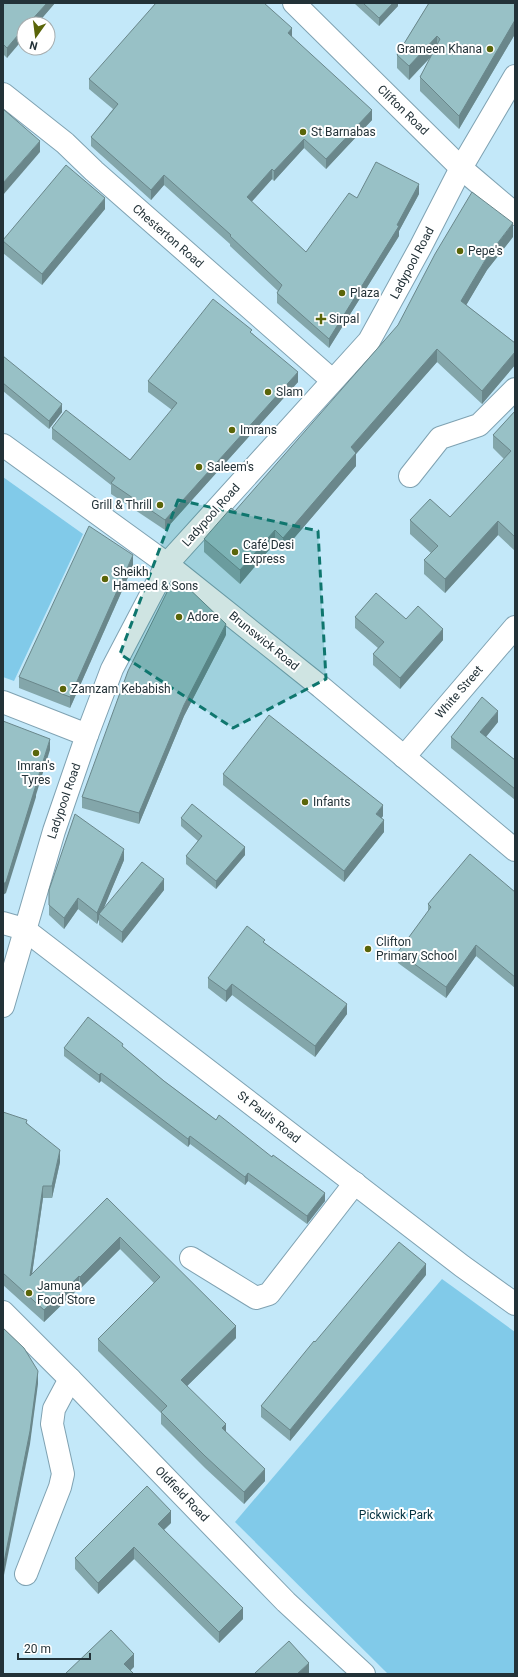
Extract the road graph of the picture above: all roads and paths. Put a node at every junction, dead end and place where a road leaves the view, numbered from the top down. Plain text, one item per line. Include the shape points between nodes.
1 (294, 3) edge
2 (515, 76) edge
3 (3, 94) edge
4 (461, 168) junction
5 (515, 214) edge
6 (332, 380) junction
7 (515, 389) edge
8 (3, 445) edge
9 (410, 476) dead end
10 (167, 564) junction
11 (515, 627) edge
12 (3, 702) edge
13 (87, 735) junction
14 (404, 757) junction
15 (515, 850) edge
16 (3, 923) edge
17 (24, 929) junction
18 (3, 1006) edge
19 (355, 1183) junction
20 (191, 1258) dead end
21 (515, 1304) edge
22 (3, 1312) edge
23 (70, 1379) junction
24 (26, 1574) dead end
25 (364, 1674) edge

1 - 4 street, Clifton Road
2 - 4 street, Ladypool Road
3 - 6 street, Chesterton Road via 65,143
4 - 5 street, Clifton Road
4 - 6 street, Ladypool Road via 369,341
6 - 10 street, Ladypool Road
7 - 9 street via 479,426 440,438
8 - 10 street, Brunswick Road
10 - 13 street, Ladypool Road via 112,669
10 - 14 street, Brunswick Road
11 - 14 street, White Street
12 - 13 street
13 - 17 street, Ladypool Road
14 - 15 street, Brunswick Road
16 - 17 street
17 - 18 street, Ladypool Road
17 - 19 street, St Paul's Road
19 - 20 street via 269,1294 256,1298
19 - 21 street, St Paul's Road
22 - 23 street, Oldfield Road
23 - 24 street via 54,1409 52,1424 63,1474
23 - 25 street, Oldfield Road via 286,1602

